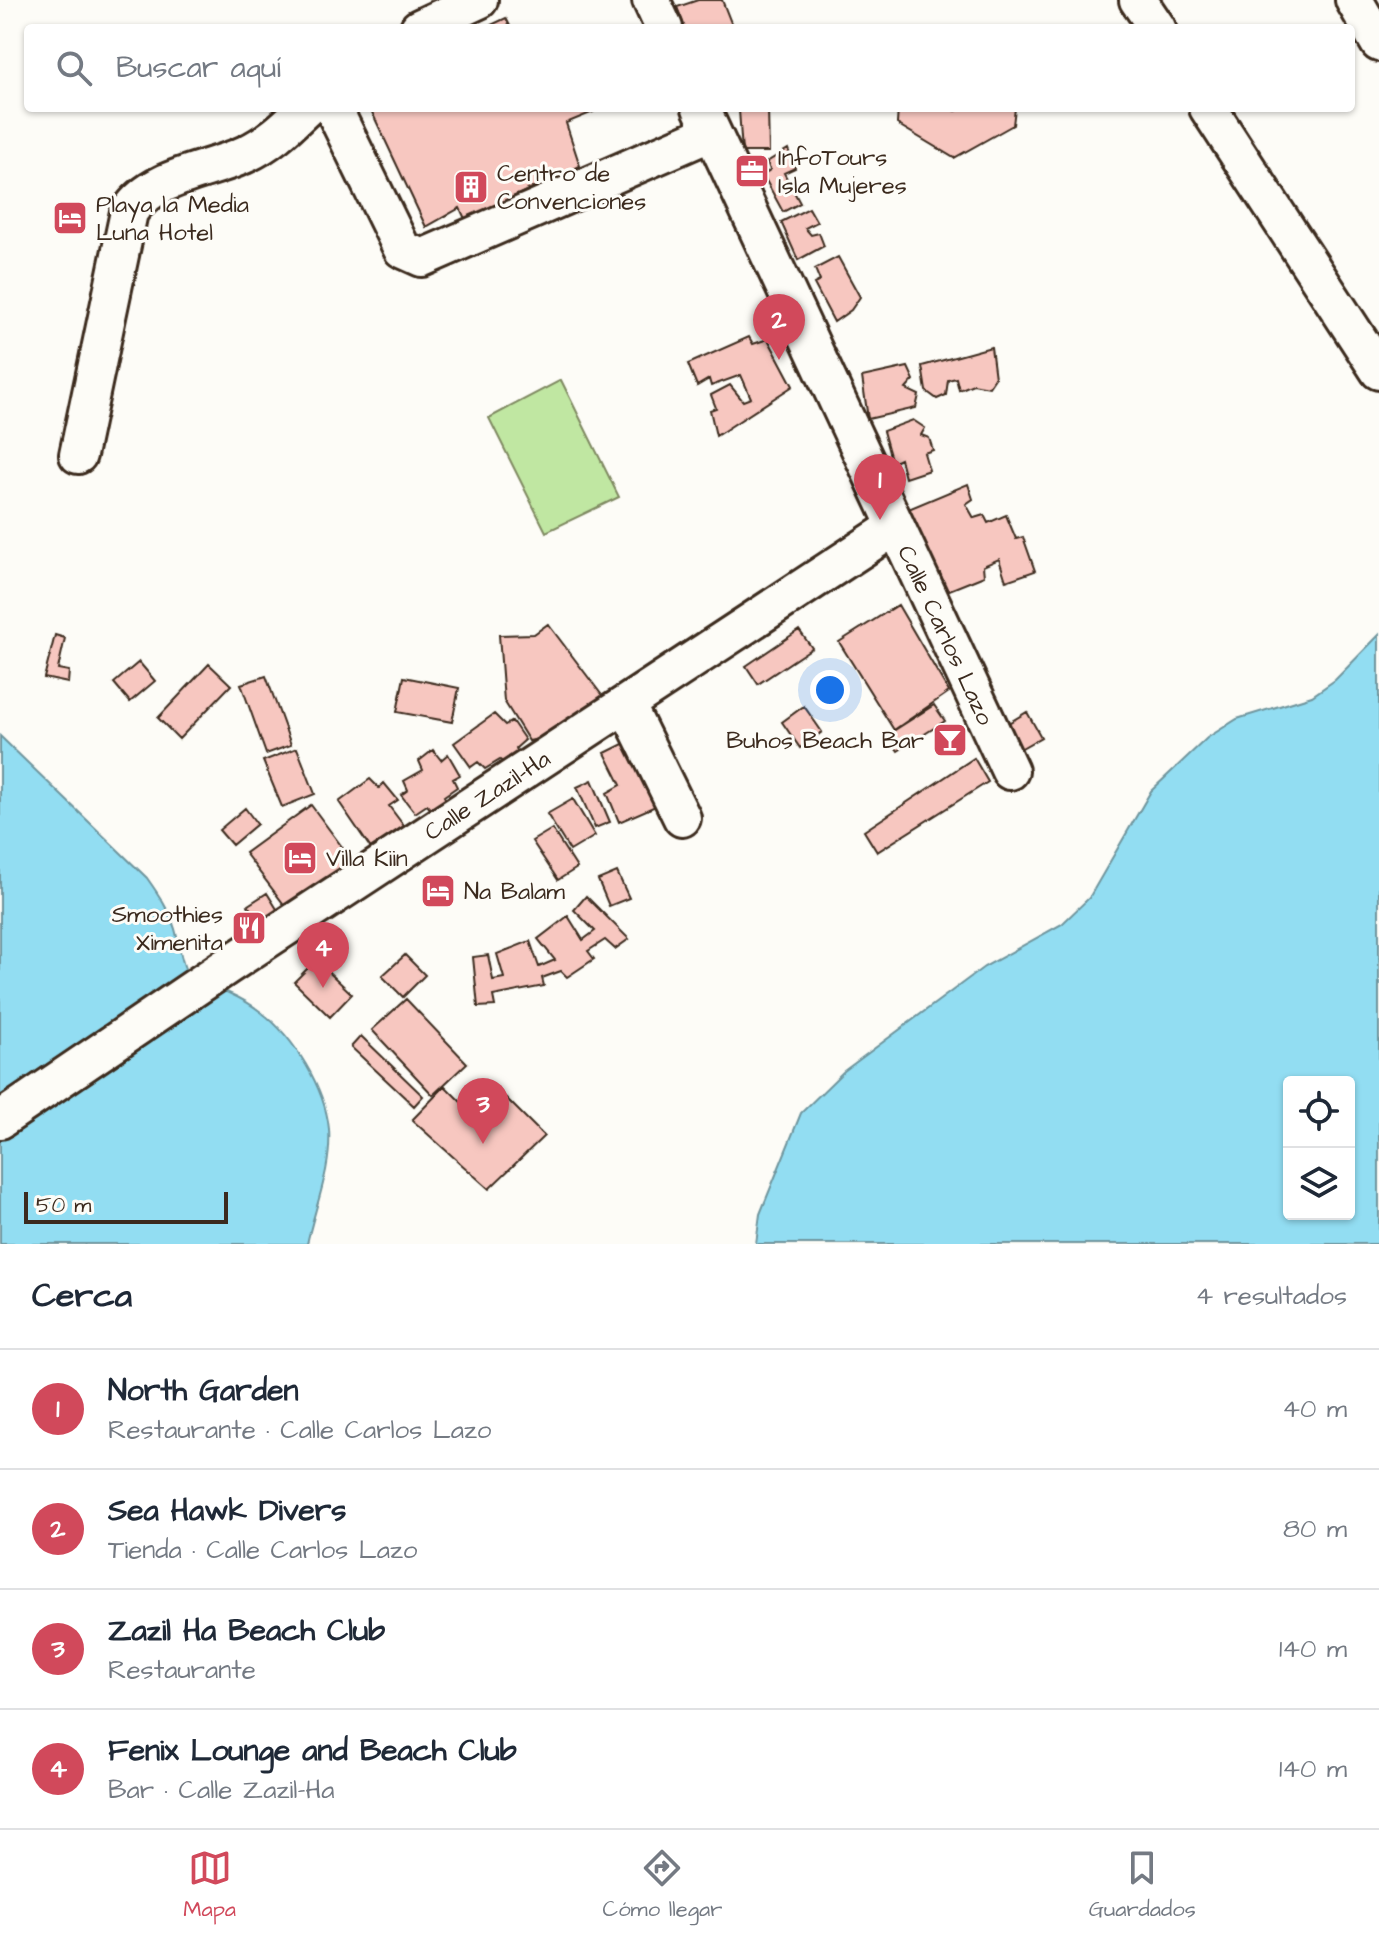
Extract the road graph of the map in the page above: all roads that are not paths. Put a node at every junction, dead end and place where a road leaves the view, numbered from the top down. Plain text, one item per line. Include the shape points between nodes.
1 (479, 0) edge
2 (651, 0) edge
3 (1138, 0) edge
4 (1354, 0) edge
5 (428, 24) edge
6 (662, 24) edge
7 (1154, 24) edge
8 (1379, 43) edge
9 (302, 112) edge
10 (335, 112) edge
11 (1211, 112) edge
12 (706, 120) edge
13 (1379, 371) edge
14 (78, 455) dead end
15 (895, 527) junction
16 (626, 704) junction
17 (1010, 771) dead end
18 (682, 818) dead end
19 (0, 1120) edge

1 - 5 street
2 - 6 street
3 - 7 street
4 - 8 street
9 - 14 street via 249,153 153,188 129,212
10 - 12 street via 402,249 422,258
11 - 13 street
12 - 15 street, Calle Carlos Lazo
15 - 16 street, Calle Zazil-Ha
15 - 17 street, Calle Carlos Lazo
16 - 18 street
16 - 19 street, Calle Zazil-Ha

